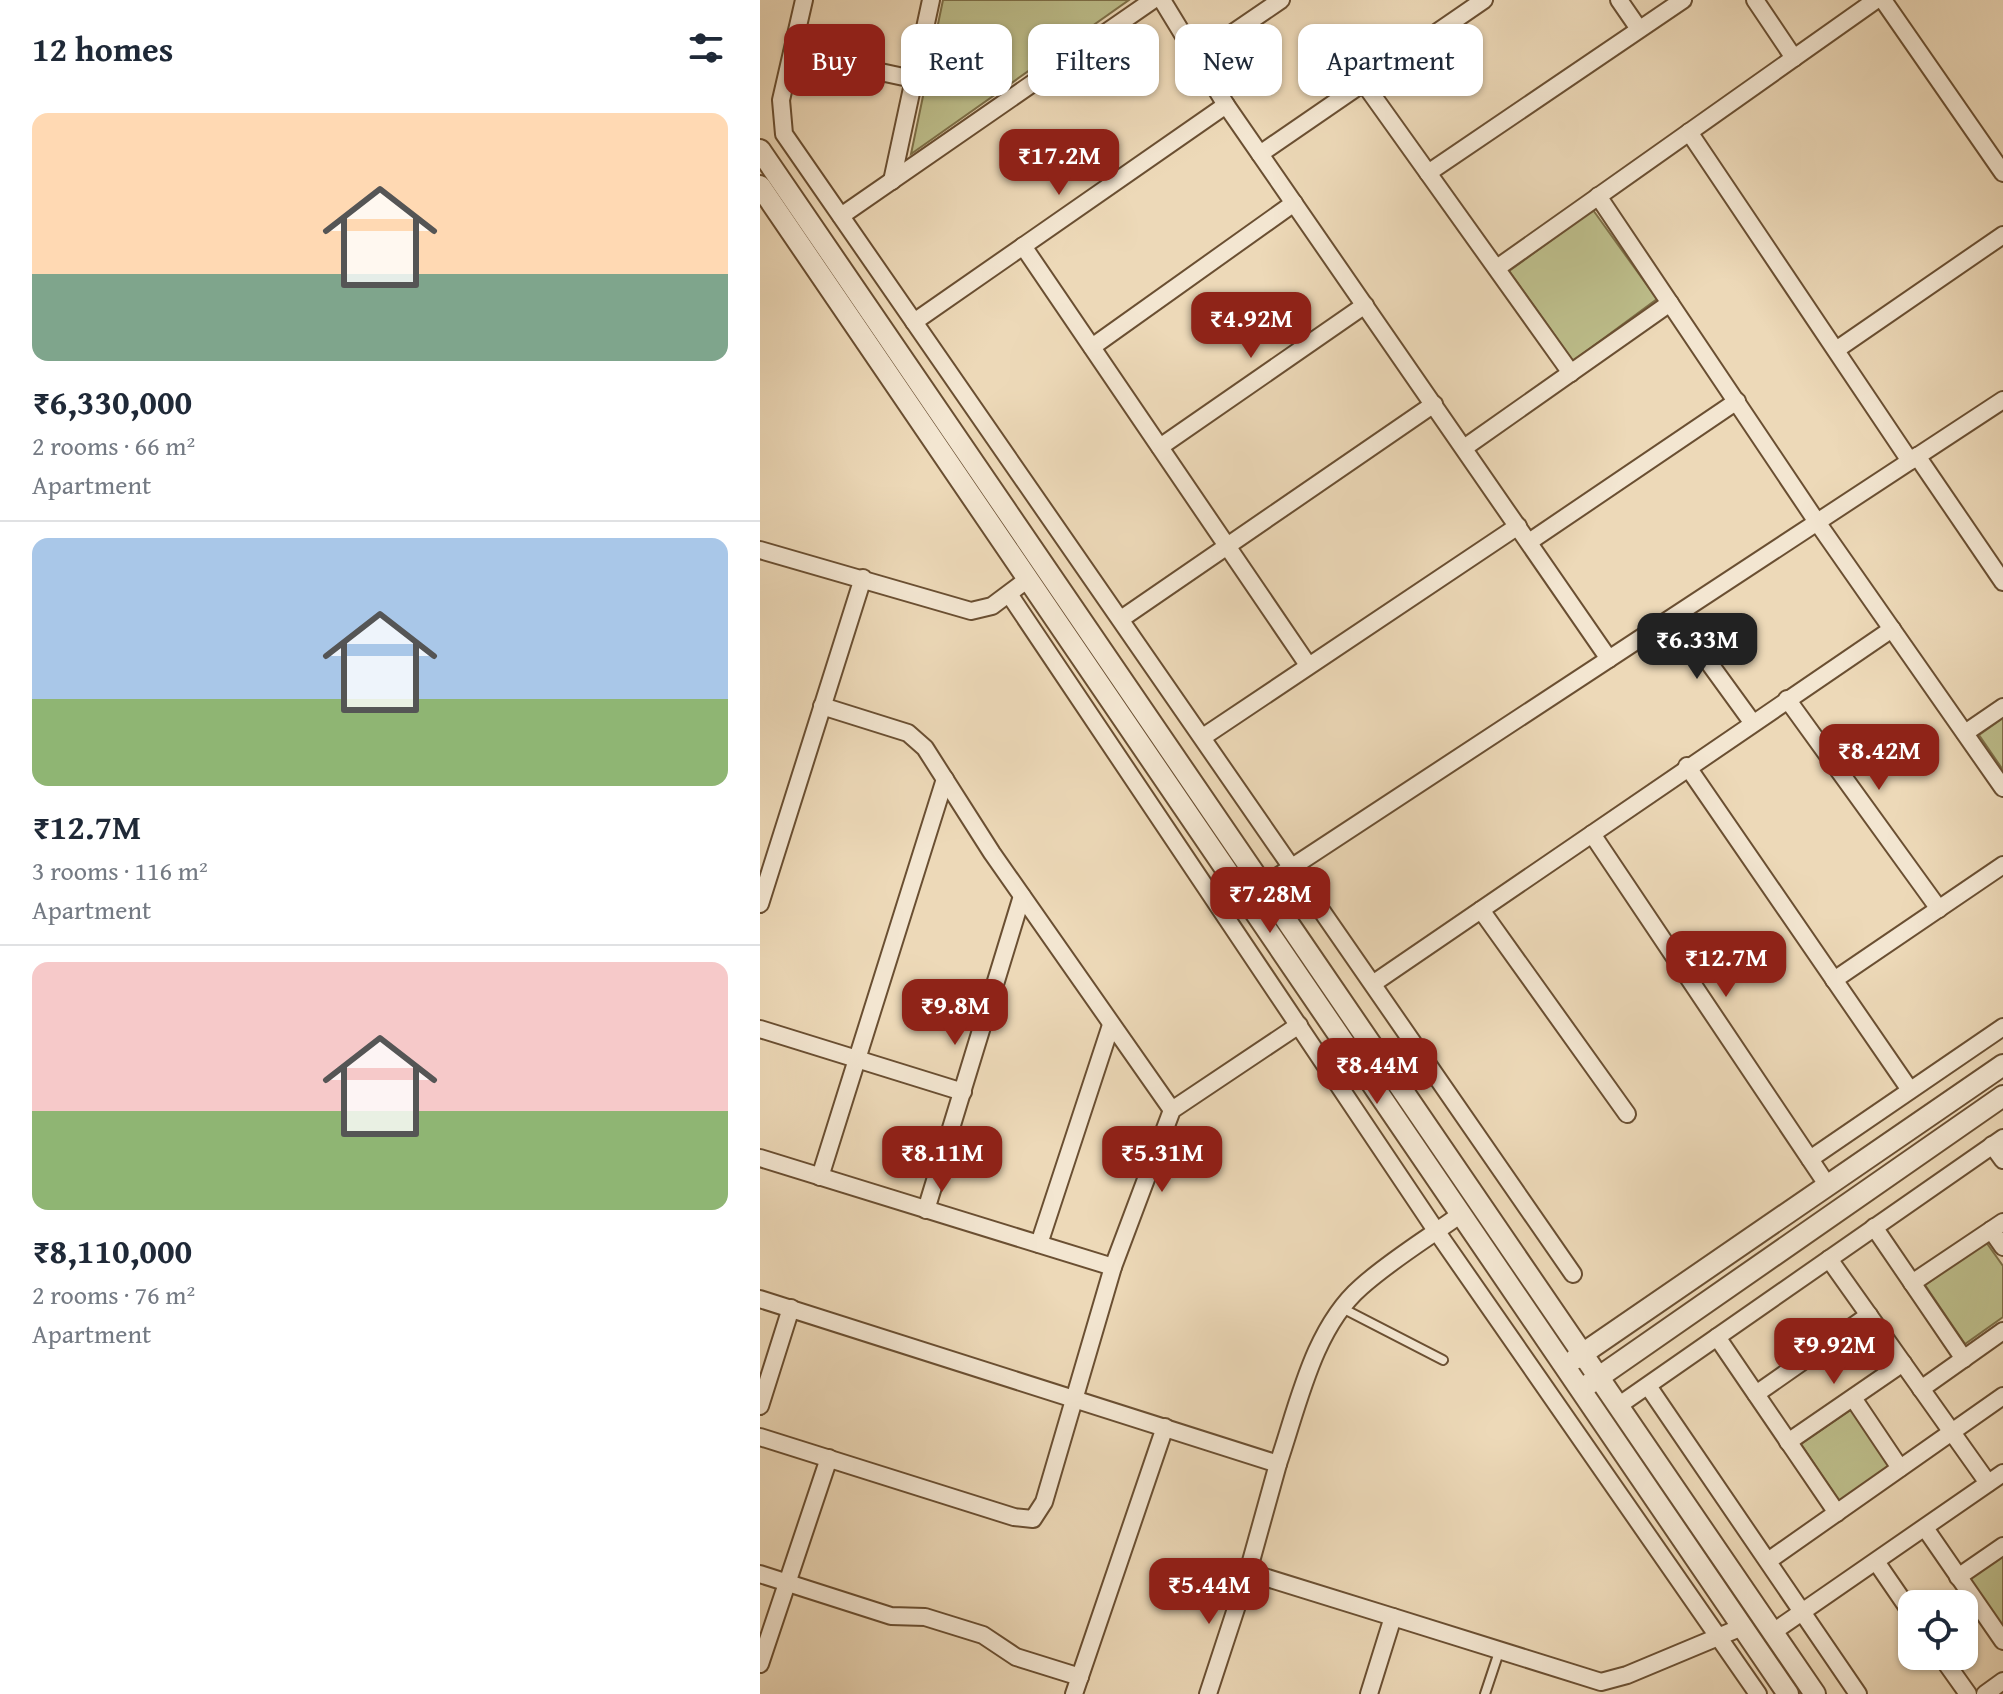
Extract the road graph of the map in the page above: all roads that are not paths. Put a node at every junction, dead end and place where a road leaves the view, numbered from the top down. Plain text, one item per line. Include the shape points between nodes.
1 (804, 0) edge
2 (931, 0) edge
3 (1153, 0) edge
4 (1162, 0) edge
5 (1281, 0) edge
6 (1484, 0) edge
7 (1619, 0) edge
8 (1683, 0) edge
9 (1755, 0) edge
10 (1876, 0) edge
11 (1883, 0) edge
12 (799, 24) edge
13 (926, 24) edge
14 (1176, 24) edge
15 (1246, 24) edge
16 (1449, 24) edge
17 (1639, 29) junction
18 (1794, 58) junction
19 (784, 87) edge
20 (910, 96) edge
21 (1220, 96) edge
22 (1343, 96) edge
23 (1373, 96) edge
24 (1226, 105) junction
25 (1689, 132) junction
26 (784, 134) junction
27 (760, 150) edge
28 (1260, 154) junction
29 (1428, 173) junction
30 (2003, 173) edge
31 (892, 181) junction
32 (760, 186) edge
33 (1598, 196) junction
34 (1294, 203) junction
35 (841, 216) junction
36 (2003, 235) edge
37 (1023, 246) junction
38 (1497, 268) junction
39 (1670, 303) junction
40 (1365, 305) junction
41 (914, 322) junction
42 (1092, 347) junction
43 (1836, 350) junction
44 (1571, 373) junction
45 (2003, 400) edge
46 (1737, 401) junction
47 (1434, 404) junction
48 (1160, 447) junction
49 (1464, 448) junction
50 (1914, 459) junction
51 (1817, 522) junction
52 (1518, 526) junction
53 (1529, 542) junction
54 (1228, 546) junction
55 (760, 550) edge
56 (863, 578) junction
57 (1028, 579) junction
58 (2003, 582) edge
59 (1009, 594) junction
60 (1675, 616) junction
61 (1121, 619) junction
62 (1892, 629) junction
63 (1609, 659) junction
64 (1308, 665) junction
65 (1787, 699) junction
66 (822, 706) junction
67 (2003, 707) edge
68 (1752, 722) junction
69 (1965, 733) junction
70 (1203, 737) junction
71 (1687, 766) junction
72 (945, 779) junction
73 (2003, 788) edge
74 (1592, 834) junction
75 (2003, 865) edge
76 (1293, 867) junction
77 (1263, 886) junction
78 (1022, 896) junction
79 (1245, 898) junction
80 (760, 904) edge
81 (1939, 909) junction
82 (1481, 910) junction
83 (1834, 980) junction
84 (1374, 983) junction
85 (1111, 1025) junction
86 (1299, 1025) junction
87 (2003, 1027) edge
88 (760, 1029) edge
89 (856, 1059) junction
90 (2003, 1065) edge
91 (1910, 1090) junction
92 (963, 1092) junction
93 (2003, 1096) edge
94 (1172, 1110) junction
95 (1627, 1114) dead end
96 (1998, 1142) edge
97 (760, 1158) edge
98 (1810, 1159) junction
99 (2003, 1160) edge
100 (820, 1177) junction
101 (1828, 1186) junction
102 (926, 1210) junction
103 (1461, 1214) junction
104 (1997, 1226) edge
105 (1874, 1227) junction
106 (1437, 1232) junction
107 (1039, 1244) junction
108 (2003, 1247) edge
109 (1829, 1259) junction
110 (1113, 1267) junction
111 (1573, 1274) dead end
112 (1912, 1283) junction
113 (760, 1299) edge
114 (791, 1308) junction
115 (1342, 1308) junction
116 (1869, 1315) junction
117 (2003, 1331) edge
118 (1717, 1337) junction
119 (1583, 1354) junction
120 (1964, 1359) junction
121 (1443, 1360) dead end
122 (1903, 1363) junction
123 (1565, 1366) junction
124 (1599, 1377) junction
125 (1648, 1386) junction
126 (1921, 1389) junction
127 (1581, 1390) junction
128 (1756, 1394) junction
129 (2003, 1396) edge
130 (1853, 1398) junction
131 (1074, 1399) junction
132 (760, 1406) edge
133 (1618, 1406) junction
134 (1165, 1427) junction
135 (1952, 1432) junction
136 (760, 1437) edge
137 (1788, 1442) junction
138 (829, 1458) junction
139 (1278, 1464) junction
140 (1900, 1468) junction
141 (2003, 1473) edge
142 (1988, 1483) junction
143 (1837, 1513) junction
144 (1925, 1528) junction
145 (2003, 1546) edge
146 (1768, 1561) junction
147 (1877, 1563) junction
148 (1248, 1572) junction
149 (760, 1574) edge
150 (1958, 1577) junction
151 (787, 1583) junction
152 (1898, 1594) edge
153 (1803, 1612) junction
154 (1393, 1617) junction
155 (1742, 1627) junction
156 (1773, 1632) junction
157 (1719, 1637) junction
158 (2003, 1641) edge
159 (1499, 1652) junction
160 (760, 1664) edge
161 (1951, 1670) edge
162 (1080, 1677) junction
163 (2003, 1681) edge
164 (1074, 1694) edge
165 (1208, 1694) edge
166 (1369, 1694) edge
167 (1485, 1694) edge
168 (1758, 1694) edge
169 (1788, 1694) edge
170 (1815, 1694) edge
171 (1858, 1694) edge
172 (1968, 1694) edge
173 (1985, 1694) edge

1 - 12 street
2 - 13 street
3 - 31 street
4 - 14 street
5 - 15 street
6 - 16 street
7 - 17 street
8 - 17 street
9 - 18 street
10 - 18 street
11 - 30 street
17 - 29 street
18 - 25 street
19 - 26 street
20 - 31 street
21 - 24 street
22 - 28 street
23 - 29 street
24 - 28 street
24 - 37 street
25 - 33 street
25 - 43 street
26 - 27 street
26 - 35 street
27 - 77 street
28 - 34 street
29 - 38 street
31 - 35 street
32 - 57 street
33 - 38 street
33 - 39 street
34 - 40 street
34 - 42 street
35 - 41 street
36 - 43 street
37 - 41 street
37 - 42 street
38 - 44 street
39 - 44 street
39 - 46 street
40 - 47 street
40 - 48 street
41 - 61 street
42 - 48 street
43 - 50 street
44 - 49 street
45 - 50 street
46 - 51 street
46 - 53 street
47 - 49 street
47 - 54 street
48 - 54 street
49 - 52 street
50 - 51 street
50 - 58 street
51 - 60 street
51 - 62 street
52 - 53 street
52 - 64 street
53 - 63 street
54 - 61 street
54 - 64 street
55 - 56 street
56 - 59 street via 971,611 992,606
56 - 66 street
57 - 59 street
57 - 79 street
59 - 86 street
60 - 63 street
60 - 68 street
61 - 70 street
62 - 65 street
62 - 69 street
63 - 76 street
64 - 70 street
65 - 68 street
65 - 81 street
66 - 72 street via 908,733
66 - 80 street
67 - 69 street
68 - 71 street
69 - 73 street
70 - 76 street
71 - 74 street
71 - 83 street
72 - 78 street
72 - 89 street
74 - 82 street
74 - 98 street
75 - 81 street
76 - 77 street
76 - 84 street
77 - 79 street
77 - 119 street
78 - 85 street
78 - 92 street
79 - 103 street
81 - 83 street
82 - 84 street
82 - 95 street
83 - 91 street
84 - 111 street
85 - 94 street
85 - 107 street
86 - 94 street
86 - 106 street
87 - 91 street
88 - 89 street
89 - 92 street
89 - 100 street
90 - 101 street
91 - 98 street
92 - 102 street
93 - 124 street
94 - 110 street
96 - 99 street
96 - 105 street
97 - 100 street
98 - 101 street
100 - 102 street
101 - 119 street
102 - 107 street
103 - 106 street
103 - 123 street
104 - 108 street
104 - 112 street
105 - 109 street
105 - 112 street
106 - 115 street via 1361,1287
106 - 157 street
107 - 110 street
109 - 116 street
109 - 118 street
110 - 131 street
112 - 120 street
113 - 114 street
114 - 131 street
114 - 132 street
115 - 121 lane
115 - 139 street via 1312,1366
116 - 122 street
116 - 128 street
117 - 120 street
118 - 125 street
118 - 128 street
119 - 123 street
119 - 124 street
120 - 126 street
122 - 126 street
122 - 130 street
123 - 127 street
124 - 127 street
124 - 133 street
125 - 133 street
125 - 146 street
126 - 135 street
127 - 155 street
128 - 137 street
129 - 135 street
130 - 137 street
130 - 140 street
131 - 134 street
131 - 138 street via 1044,1502 1033,1519
133 - 156 street
134 - 139 street
134 - 162 street
135 - 140 street
135 - 142 street
136 - 138 street
137 - 143 street
138 - 151 street
139 - 148 street
140 - 143 street
141 - 142 street
142 - 144 street
143 - 146 street
144 - 147 street
144 - 150 street
145 - 150 street
146 - 153 street
147 - 152 street
147 - 153 street
148 - 154 street
148 - 165 street
149 - 151 street
150 - 158 street
151 - 160 street
151 - 162 street via 891,1616 925,1617 983,1635 1016,1657
153 - 156 street
153 - 171 street
154 - 159 street
154 - 166 street
155 - 157 street
155 - 169 street
156 - 170 street
157 - 159 street via 1601,1682
157 - 168 street
159 - 167 lane
161 - 172 street
162 - 164 street
163 - 173 street

